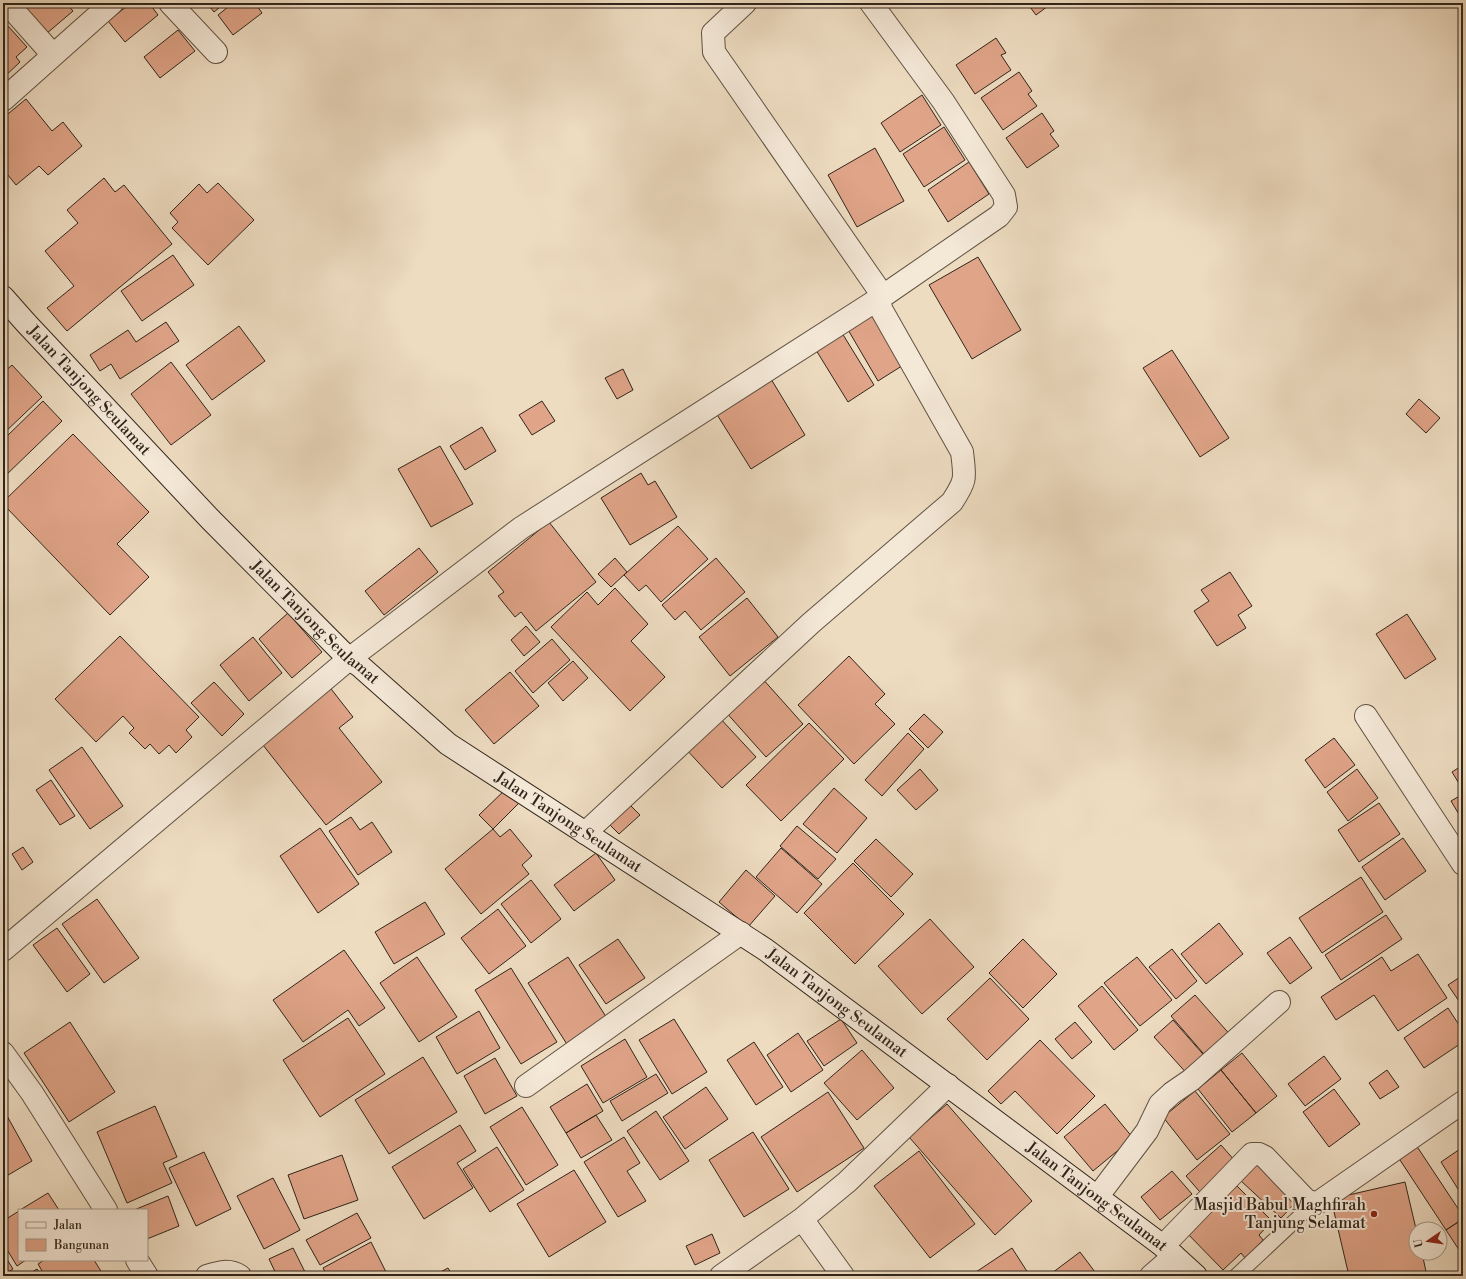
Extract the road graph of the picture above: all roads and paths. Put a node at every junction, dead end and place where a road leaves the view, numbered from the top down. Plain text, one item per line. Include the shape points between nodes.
1 (7, 3) edge
2 (112, 3) edge
3 (170, 3) edge
4 (745, 3) edge
5 (871, 3) edge
6 (216, 52) dead end
7 (53, 55) junction
8 (3, 100) edge
9 (883, 296) junction
10 (3, 297) edge
11 (349, 659) junction
12 (1366, 716) dead end
13 (585, 833) junction
14 (1463, 864) edge
15 (741, 933) junction
16 (3, 950) edge
17 (1279, 1002) dead end
18 (3, 1053) edge
19 (948, 1085) junction
20 (526, 1086) dead end
21 (1463, 1102) edge
22 (1098, 1196) junction
23 (1314, 1203) junction
24 (105, 1209) edge
25 (802, 1219) junction
26 (1168, 1251) junction
27 (138, 1261) edge
28 (147, 1276) edge
29 (207, 1276) edge
30 (240, 1276) edge
31 (721, 1276) edge
32 (843, 1276) edge
33 (1152, 1276) edge
34 (1196, 1276) edge
35 (1236, 1276) edge

1 - 7 street
2 - 7 street
3 - 6 street
4 - 9 street via 713,33 714,52
5 - 9 street via 944,101 1004,195 1006,207 999,216
7 - 8 street
9 - 11 street via 521,528
9 - 13 street via 880,301 881,310 962,452 965,478 961,488 952,502 811,622
10 - 11 street, Jalan Tanjong Seulamat via 210,519
11 - 13 street, Jalan Tanjong Seulamat via 448,744
11 - 16 street
12 - 14 street
13 - 15 street, Jalan Tanjong Seulamat
15 - 19 street, Jalan Tanjong Seulamat
15 - 20 street
17 - 22 street via 1160,1104 1147,1131
18 - 24 street via 32,1093
19 - 22 street, Jalan Tanjong Seulamat
19 - 25 street via 847,1182
21 - 23 street via 1320,1202
22 - 26 street, Jalan Tanjong Seulamat
23 - 26 street via 1306,1200 1265,1158 1259,1154 1252,1154
23 - 35 lane
25 - 31 street
25 - 32 street
26 - 33 street
26 - 34 street, Jalan Tanjong Seulamat
27 - 28 street
29 - 30 street via 227,1271

